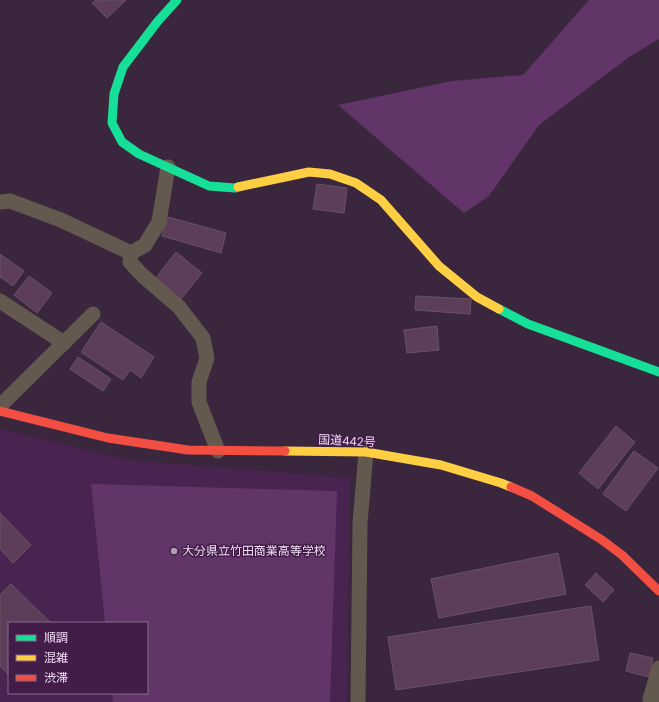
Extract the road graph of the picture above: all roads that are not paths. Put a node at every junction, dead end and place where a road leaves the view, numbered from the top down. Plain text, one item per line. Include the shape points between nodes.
1 (177, 0) edge
2 (168, 167) junction
3 (0, 202) edge
4 (131, 253) junction
5 (0, 301) edge
6 (93, 314) dead end
7 (64, 343) junction
8 (659, 372) edge
9 (0, 406) edge
10 (0, 411) edge
11 (218, 450) junction
12 (366, 452) junction
13 (659, 591) edge
14 (659, 668) edge
15 (358, 702) edge
16 (656, 702) edge

1 - 2 main road via 123,67 114,94 112,123 122,142 139,154
2 - 4 street via 159,222 145,245
2 - 8 main road via 209,186 235,188 309,172 330,174 356,183 381,200 440,266 477,297 528,324
3 - 4 street via 10,201 61,220
4 - 11 street via 130,262 179,307 203,338 207,358 199,382 199,402
5 - 7 street
6 - 7 street
7 - 9 street
10 - 11 main road, 国道442号 via 108,438 188,450
11 - 12 main road, 国道442号
12 - 13 main road, 国道442号 via 441,465 501,483 532,496 602,540 622,555
12 - 15 street via 360,523
14 - 16 street via 650,699

